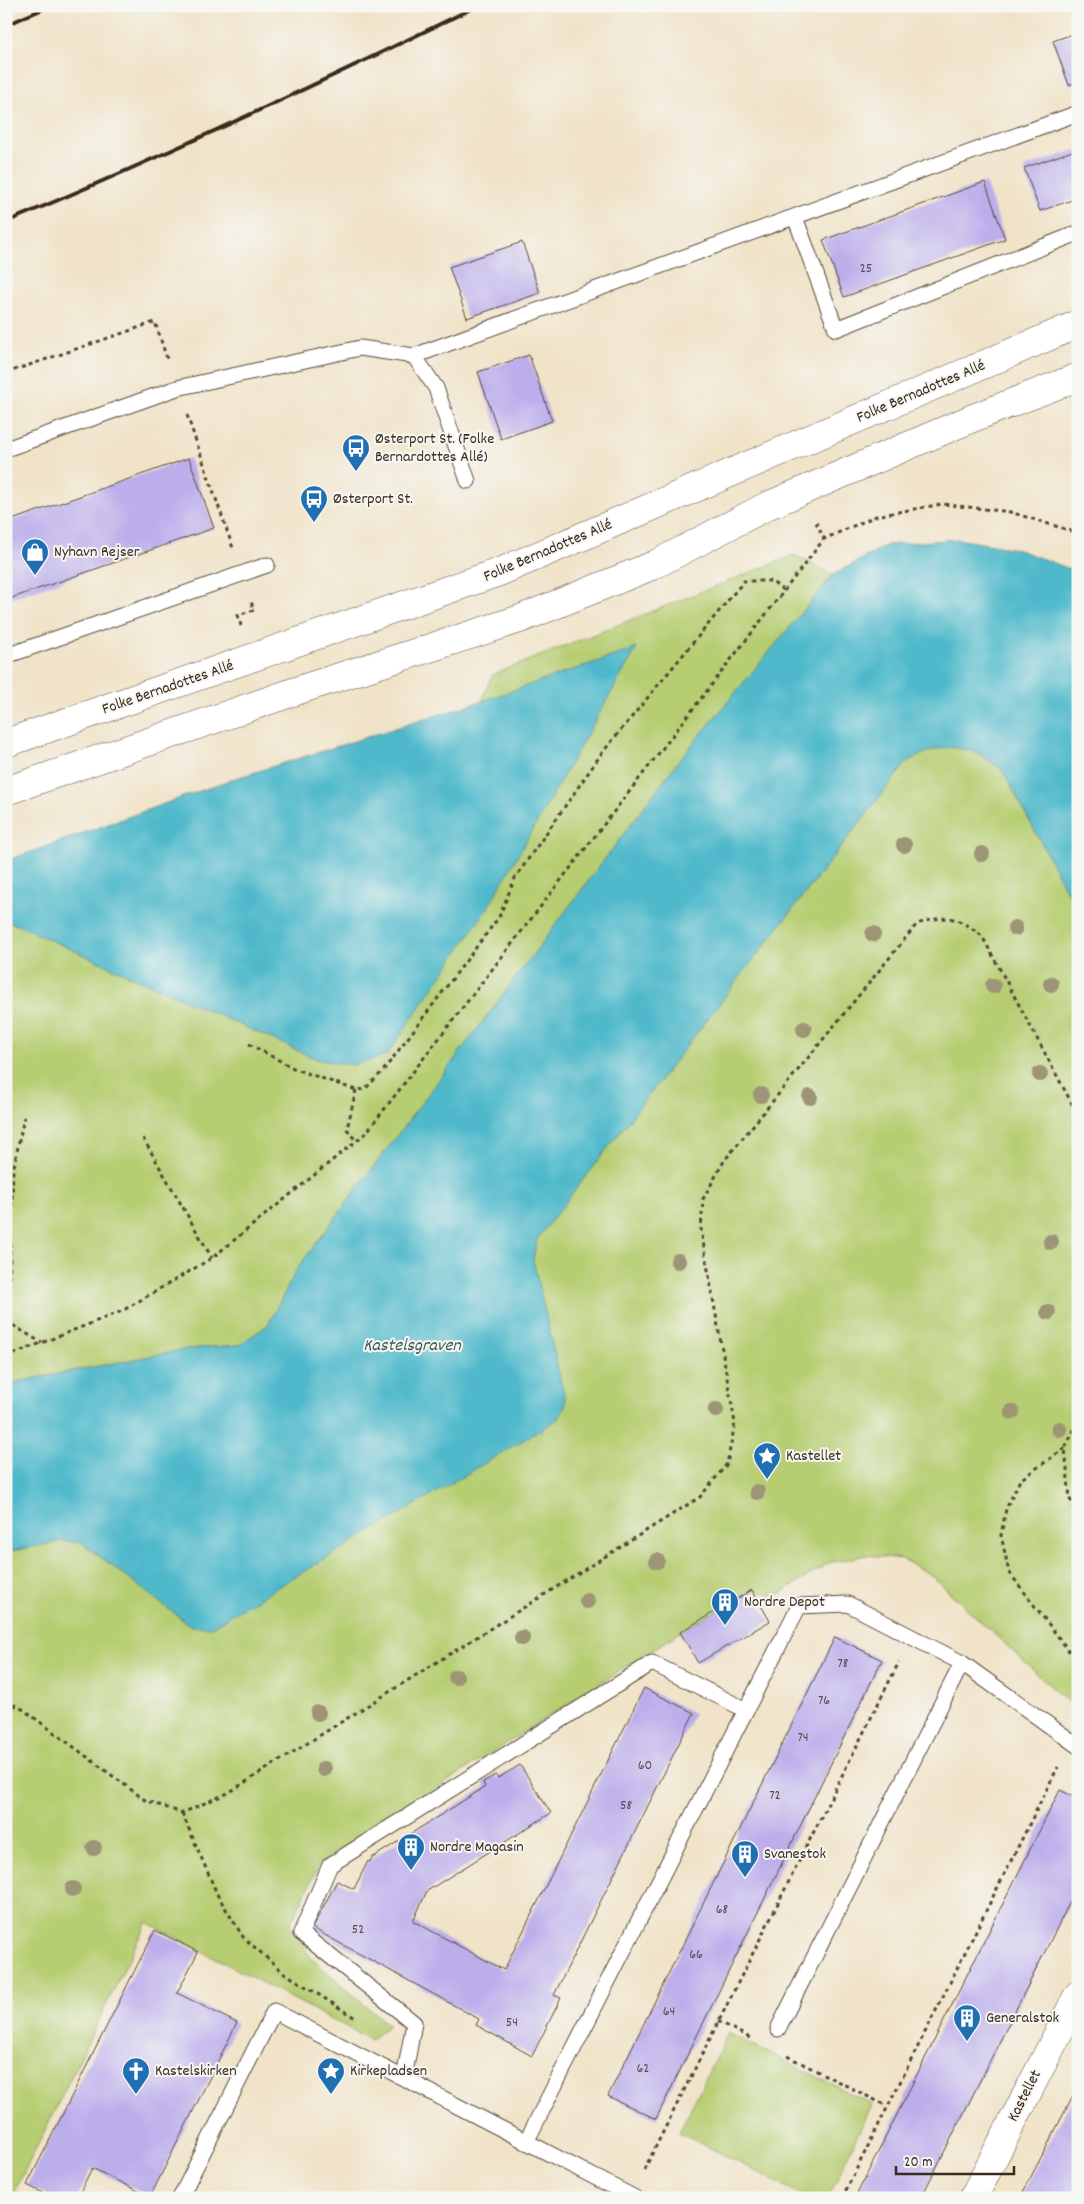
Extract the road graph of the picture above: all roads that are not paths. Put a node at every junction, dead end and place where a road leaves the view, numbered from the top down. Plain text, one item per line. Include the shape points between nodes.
1 (1078, 113) edge
2 (795, 217) junction
3 (1078, 233) edge
4 (1078, 324) edge
5 (414, 356) junction
6 (1078, 377) edge
7 (6, 449) edge
8 (468, 481) dead end
9 (267, 565) dead end
10 (6, 656) edge
11 (6, 744) edge
12 (6, 791) edge
13 (962, 1663) junction
14 (746, 1710) junction
15 (1075, 1744) edge
16 (1078, 1995) edge
17 (778, 2029) dead end
18 (404, 2078) junction
19 (526, 2142) junction
20 (633, 2197) edge
21 (180, 2198) edge
22 (973, 2198) edge

1 - 2 lane
2 - 3 lane via 836,330
2 - 5 lane
4 - 11 main road, Folke Bernadottes Allé via 502,572
5 - 7 lane via 360,348 177,388
5 - 8 lane via 436,388
6 - 12 main road via 767,506 654,565 520,619
9 - 10 lane
13 - 14 lane via 848,1604 799,1606
13 - 15 lane
13 - 17 lane
14 - 18 lane via 652,1663 330,1866 301,1933 414,2023
14 - 19 lane
16 - 22 main road, Kastellet
18 - 19 lane
18 - 21 lane via 274,2011
19 - 20 lane

